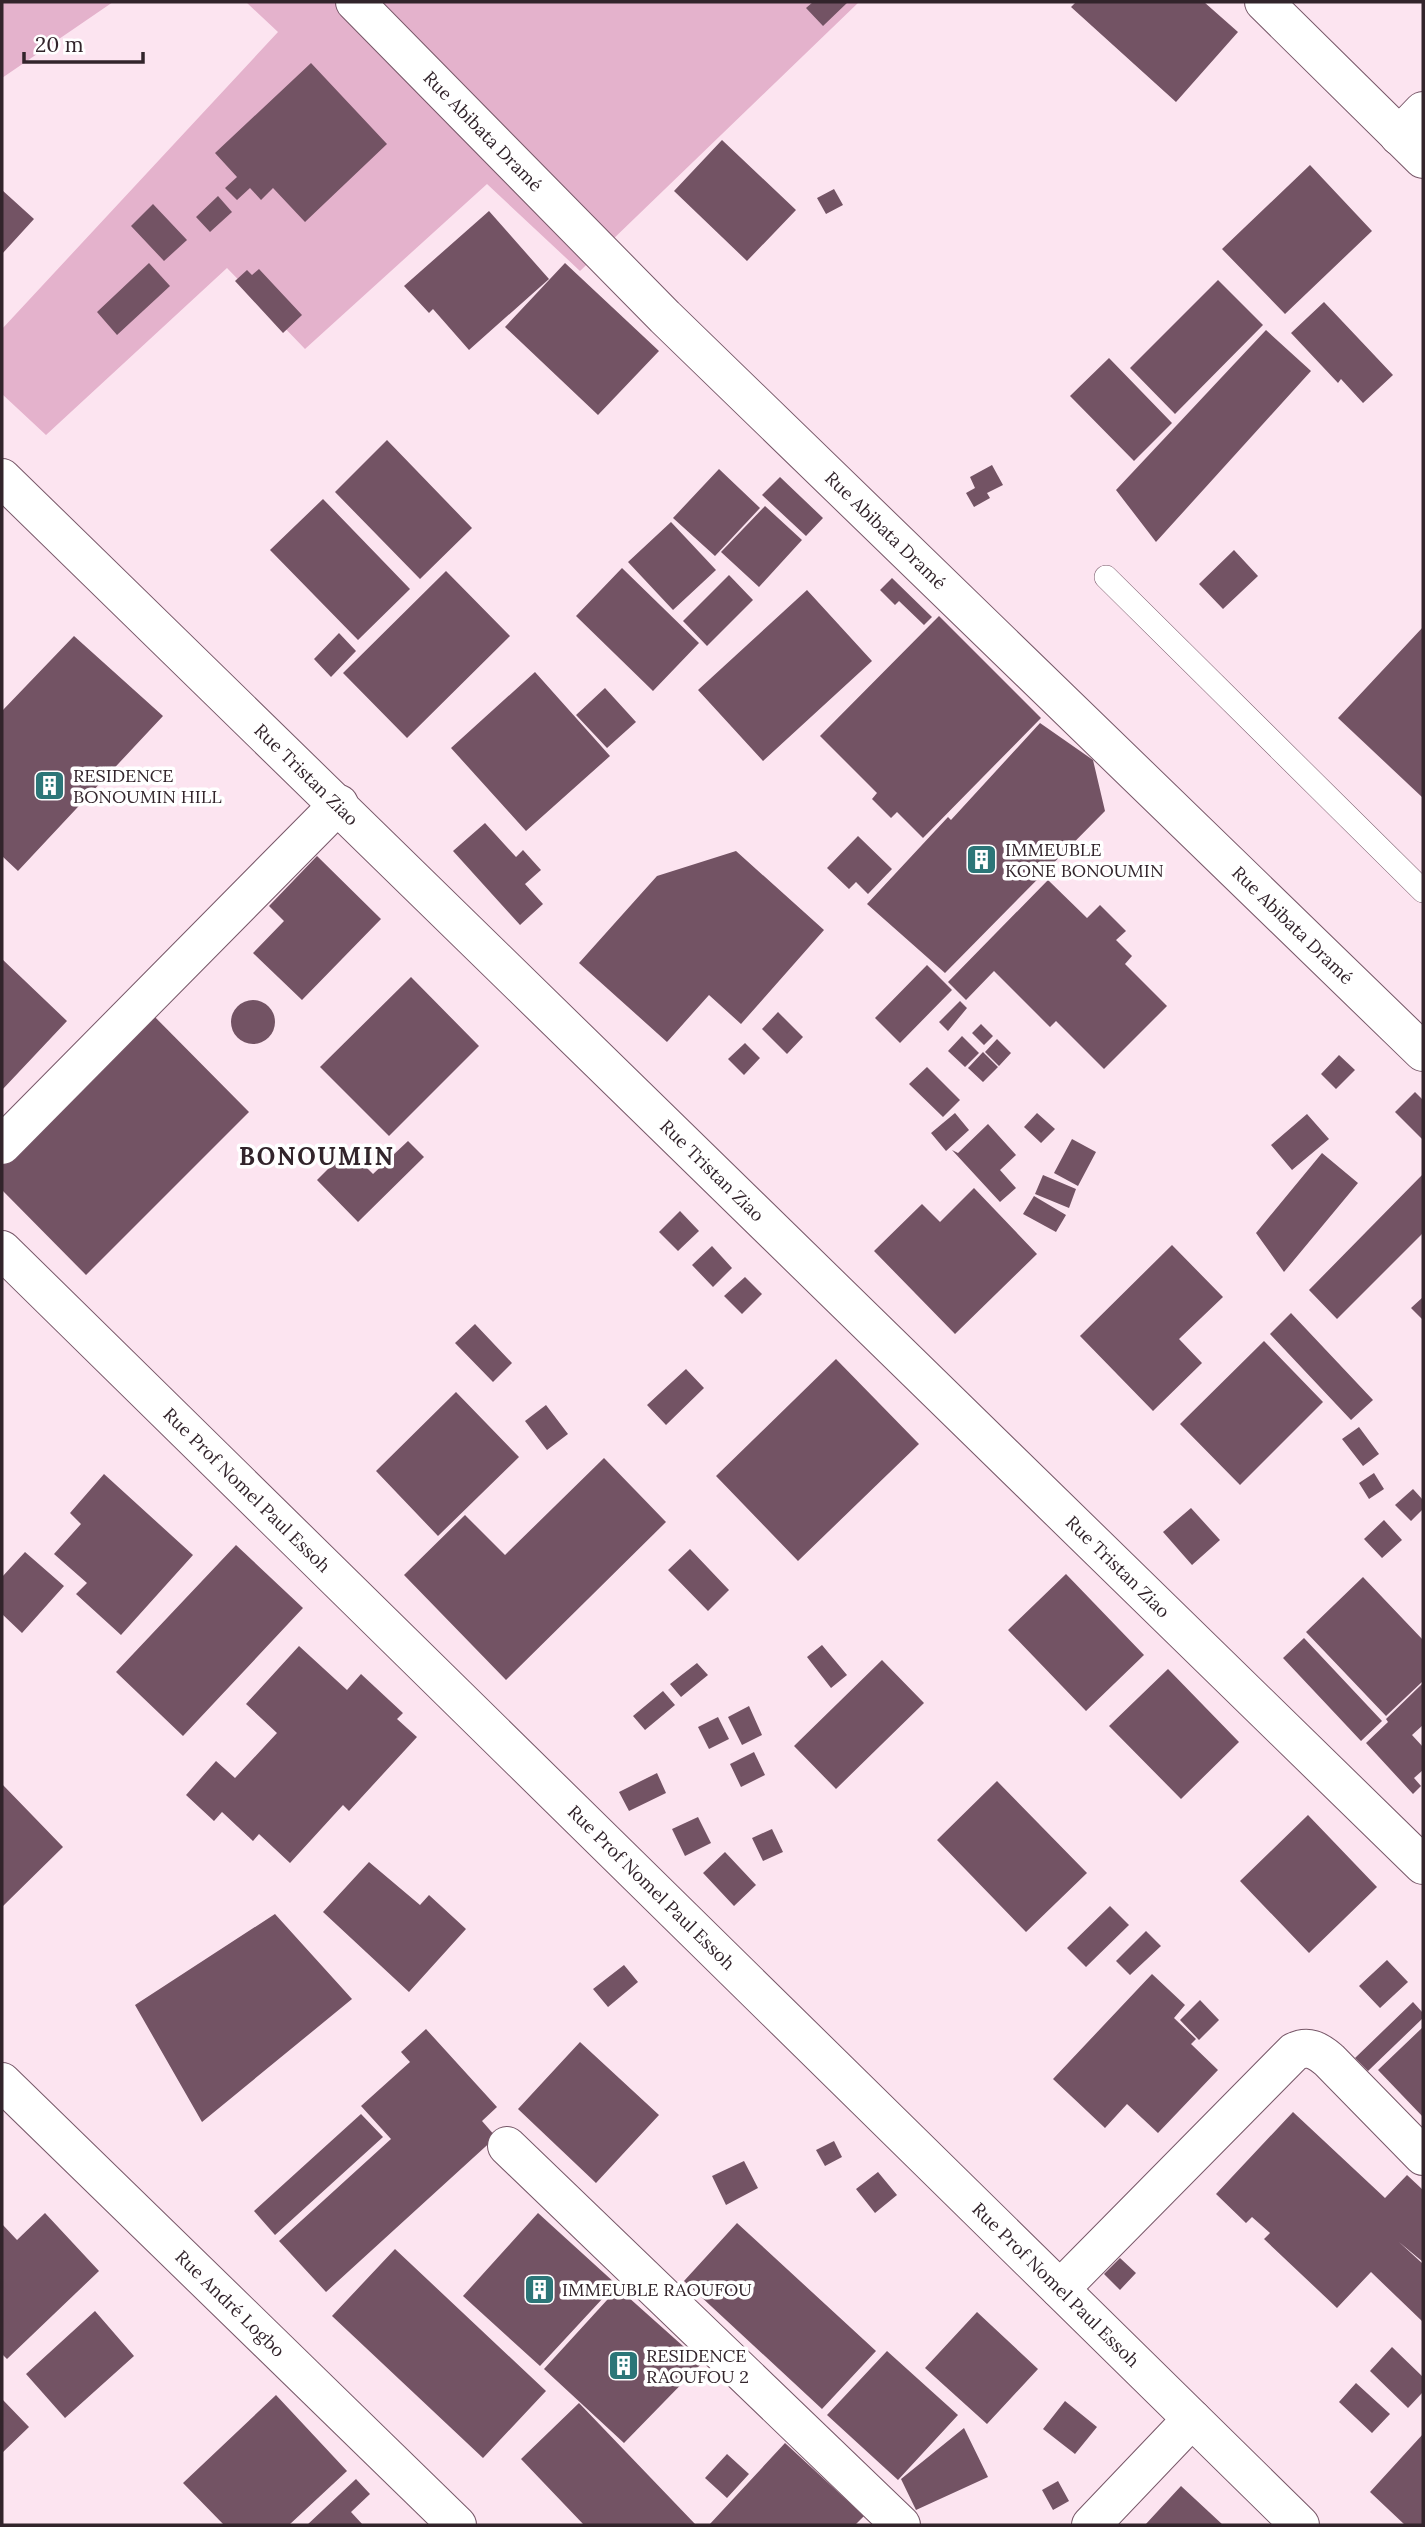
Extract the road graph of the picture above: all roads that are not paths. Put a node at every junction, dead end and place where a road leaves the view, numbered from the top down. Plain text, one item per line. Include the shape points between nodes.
1 (355, 2) edge
2 (1264, 2) edge
3 (1415, 135) edge
4 (2, 478) edge
5 (1105, 577) dead end
6 (339, 804) junction
7 (1423, 891) edge
8 (1423, 1052) edge
9 (2, 1145) edge
10 (2, 1250) edge
11 (1423, 1865) edge
12 (2, 2082) edge
13 (507, 2146) dead end
14 (1423, 2156) edge
15 (1060, 2289) junction
16 (1192, 2419) junction
17 (457, 2525) edge
18 (901, 2525) edge
19 (1091, 2525) edge
20 (1300, 2525) edge

1 - 8 street, Rue Abibata Dramé via 665,317
2 - 3 street
4 - 6 street, Rue Tristan Ziao
5 - 7 lane
6 - 9 street
6 - 11 street, Rue Tristan Ziao
10 - 15 street, Rue Prof Nomel Paul Essoh
12 - 17 street, Rue André Logbo
13 - 18 street
14 - 15 street via 1329,2060 1304,2047
15 - 16 street, Rue Prof Nomel Paul Essoh
16 - 19 street
16 - 20 street, Rue Prof Nomel Paul Essoh

